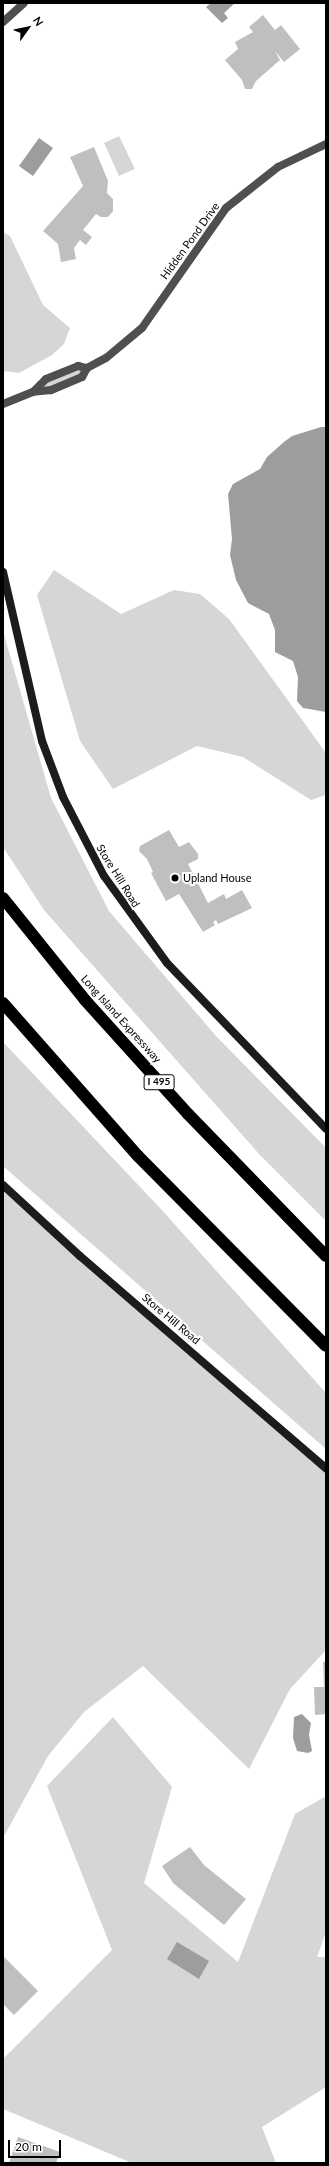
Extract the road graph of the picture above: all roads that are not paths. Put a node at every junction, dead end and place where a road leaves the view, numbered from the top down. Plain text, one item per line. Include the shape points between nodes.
1 (24, 3) edge
2 (3, 22) edge
3 (326, 144) edge
4 (86, 368) junction
5 (34, 392) junction
6 (3, 404) edge
7 (3, 572) edge
8 (3, 898) edge
9 (3, 1003) edge
10 (326, 1129) edge
11 (3, 1185) edge
12 (326, 1256) edge
13 (326, 1346) edge
14 (326, 1468) edge

1 - 2 street
3 - 4 street, Hidden Pond Drive via 278,167 226,208 142,328 106,358
4 - 5 street, Hidden Pond Drive via 79,378 51,390
4 - 5 street, Hidden Pond Drive via 78,366 46,379
5 - 6 street, Hidden Pond Drive
7 - 10 main road, Store Hill Road via 42,741 63,797 104,876 167,963
8 - 12 highway, Long Island Expressway / I 495 via 85,1000 188,1114
9 - 13 highway via 138,1156
11 - 14 main road, Store Hill Road via 80,1256

